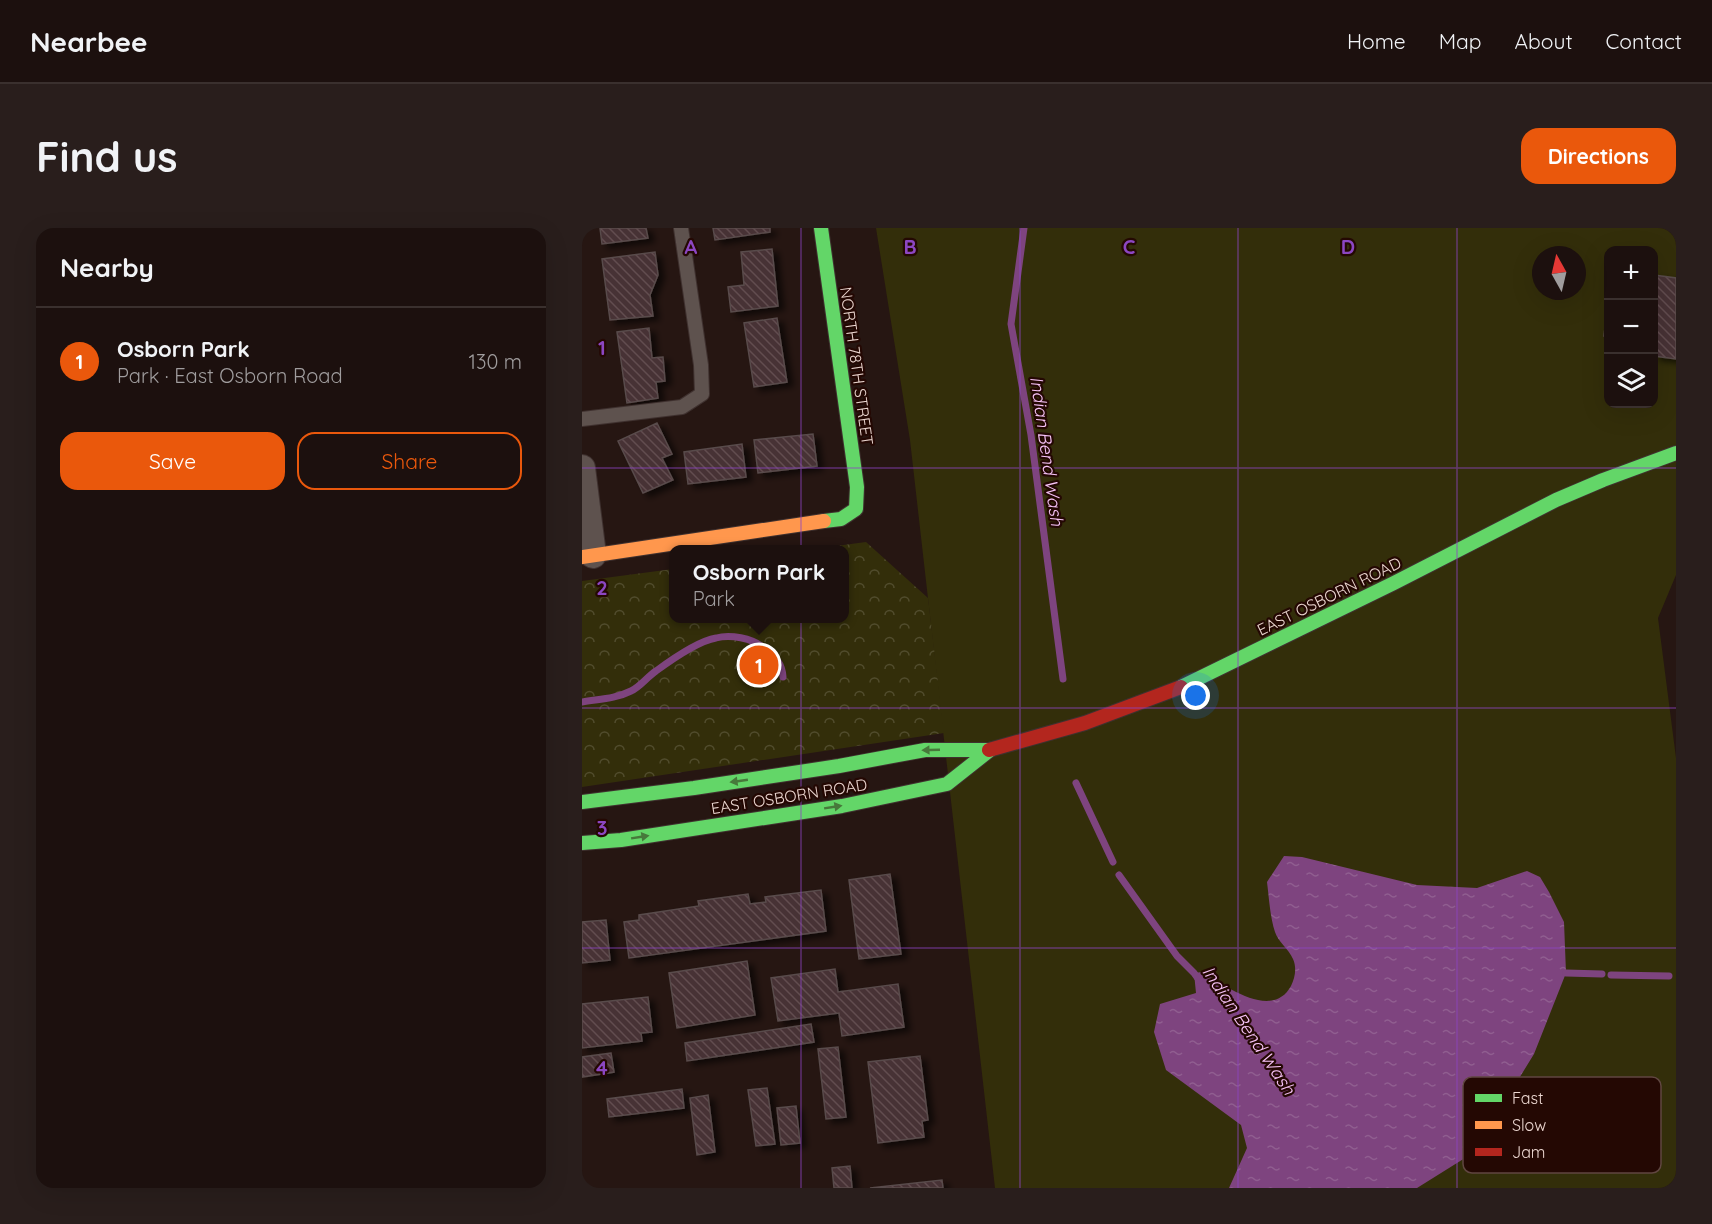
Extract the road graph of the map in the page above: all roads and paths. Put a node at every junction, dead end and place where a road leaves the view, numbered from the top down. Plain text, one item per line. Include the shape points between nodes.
1 (681, 228) edge
2 (822, 228) edge
3 (582, 419) edge
4 (1676, 453) edge
5 (582, 468) edge
6 (587, 556) edge
7 (990, 750) junction
8 (582, 802) edge
9 (582, 843) edge

1 - 3 lane via 702,394 682,407
2 - 6 main road, NORTH 78TH STREET via 857,487 856,509 841,519
4 - 7 main road, EAST OSBORN ROAD via 1556,500 1184,686 1085,723
5 - 6 street
7 -> 8 main road, EAST OSBORN ROAD via 925,750
9 -> 7 main road, EAST OSBORN ROAD via 819,809 947,784

